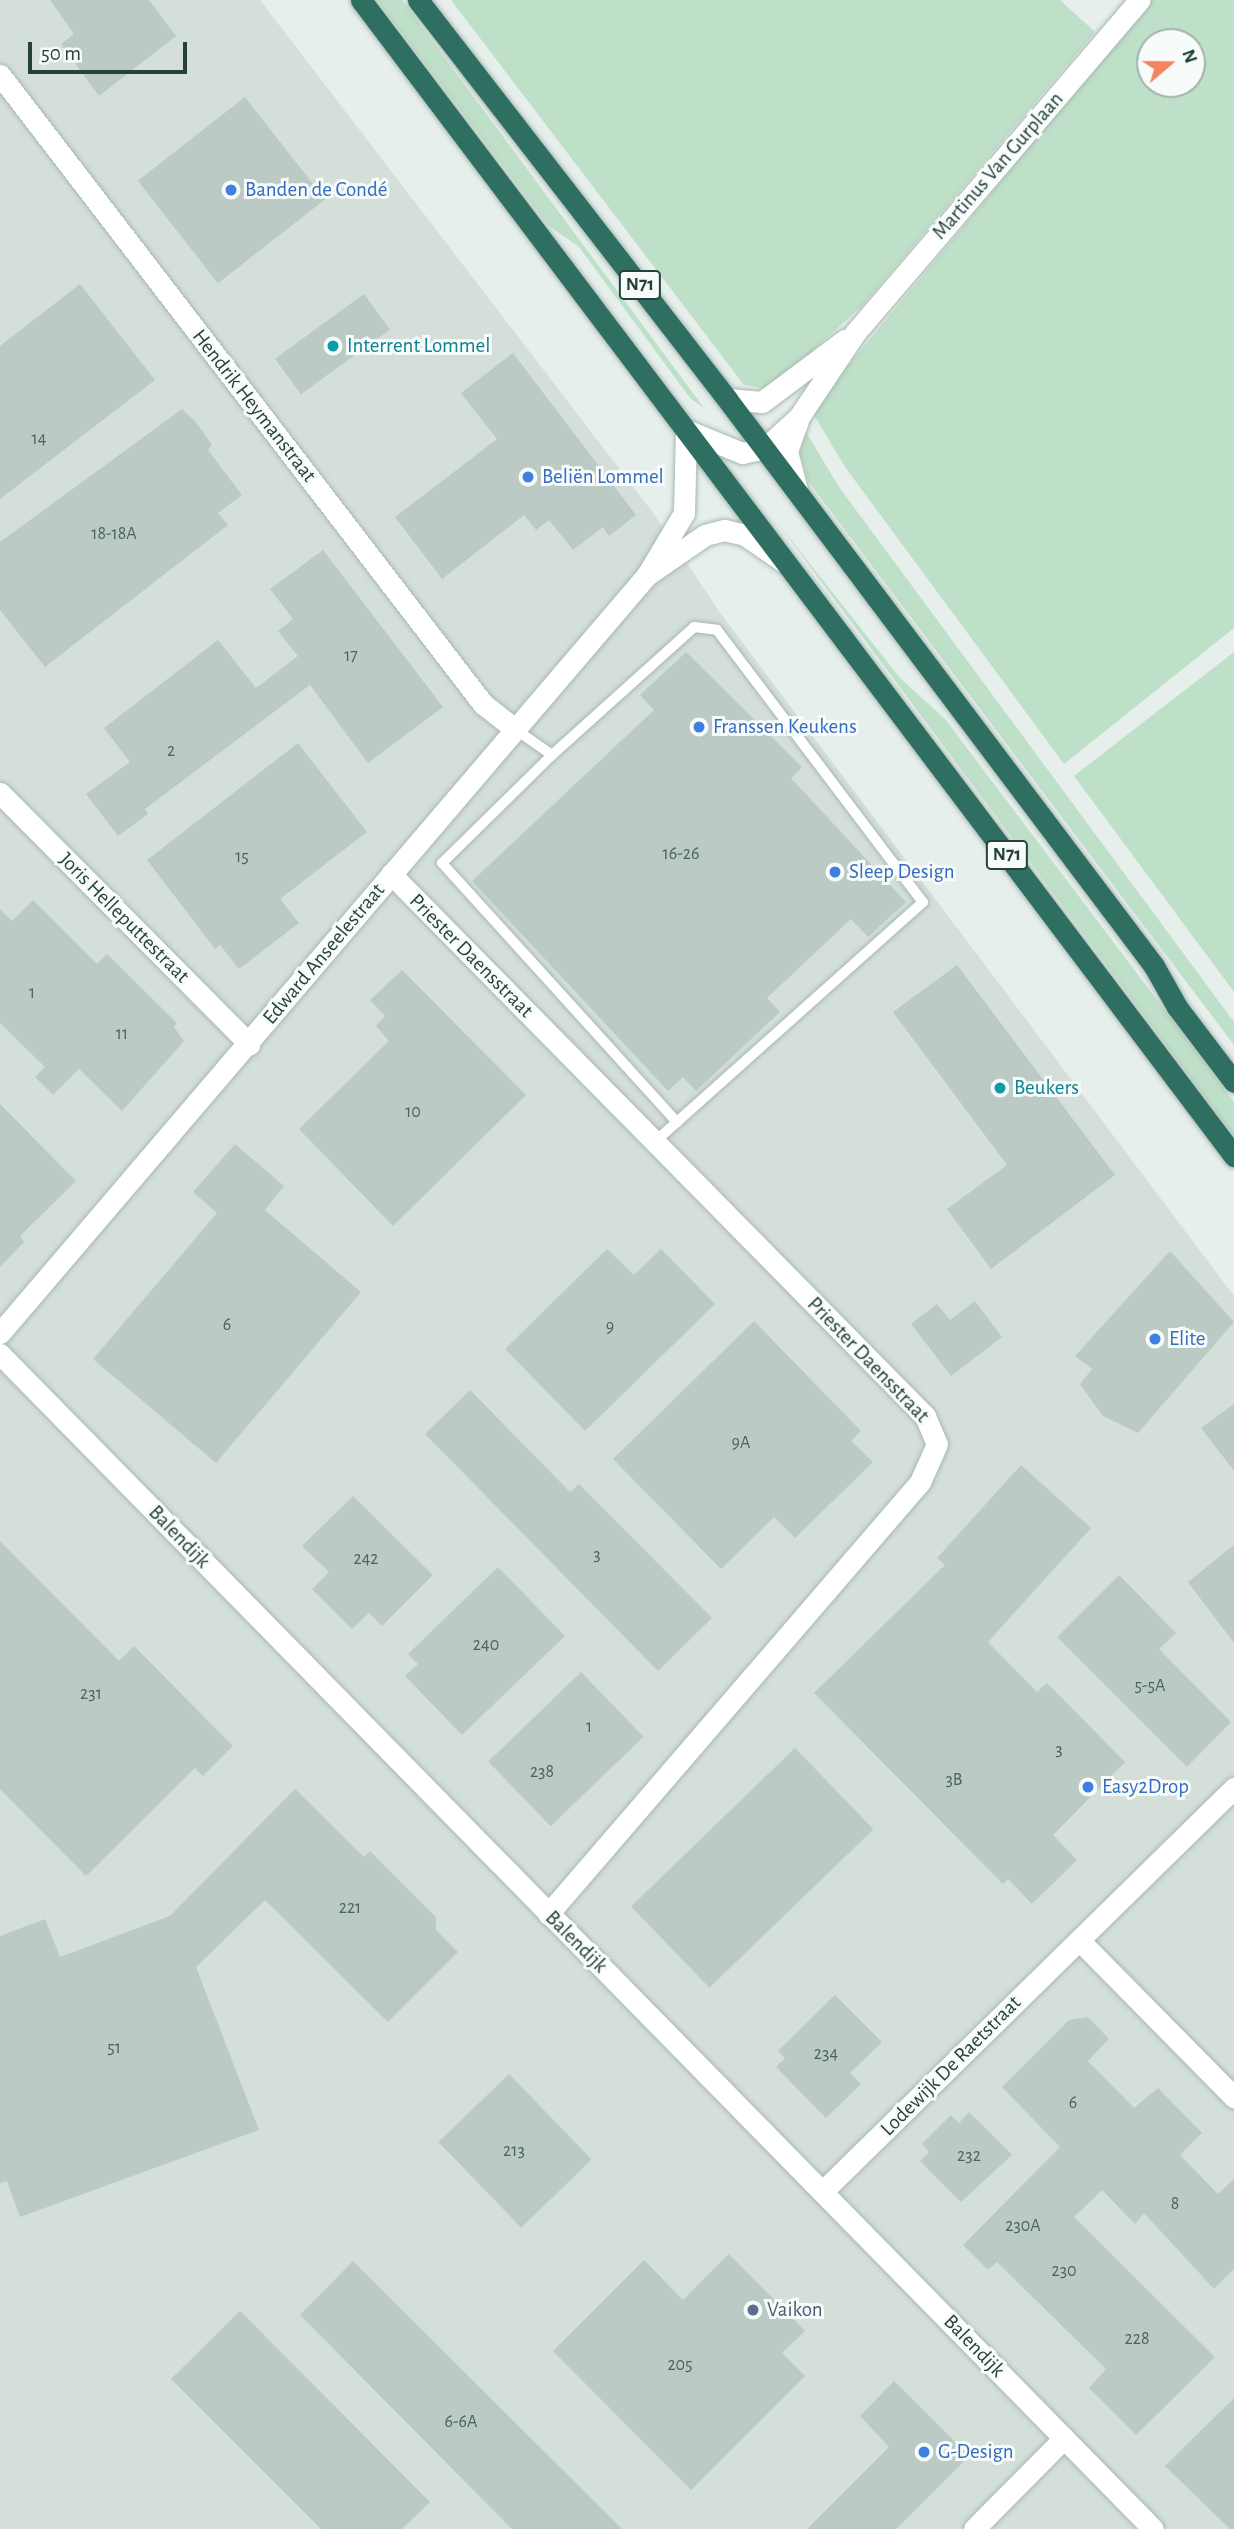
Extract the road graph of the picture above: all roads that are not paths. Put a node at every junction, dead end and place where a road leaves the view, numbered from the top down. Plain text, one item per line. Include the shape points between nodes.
1 (361, 0) edge
2 (418, 0) edge
3 (1139, 0) edge
4 (0, 75) edge
5 (855, 332) junction
6 (727, 399) junction
7 (799, 417) junction
8 (686, 430) junction
9 (765, 448) junction
10 (798, 492) junction
11 (789, 565) junction
12 (648, 575) junction
13 (515, 729) junction
14 (552, 755) junction
15 (0, 793) edge
16 (391, 874) junction
17 (249, 1044) junction
18 (1234, 1082) edge
19 (677, 1122) junction
20 (655, 1142) junction
21 (1234, 1156) edge
22 (0, 1333) edge
23 (0, 1354) edge
24 (1234, 1788) edge
25 (548, 1914) junction
26 (1079, 1940) junction
27 (1234, 2097) edge
28 (823, 2191) junction
29 (1064, 2438) junction
30 (974, 2529) edge
31 (1153, 2529) edge

1 - 8 highway, N71
2 - 6 highway, N71
3 - 5 street, Martinus Van Gurplaan
4 - 13 street, Hendrik Heymanstraat via 483,704
5 - 6 street, Martinus Van Gurplaan via 783,392 762,402
5 - 7 street, Martinus Van Gurplaan
6 - 9 highway, N71
7 - 9 street, Martinus Van Gurplaan
7 - 10 street, Martinus Van Gurplaan via 787,451
8 - 9 street via 742,453
8 - 11 highway, N71
8 - 12 street, Edward Anseelestraat via 684,513
9 - 10 highway, N71
10 - 18 highway, N71 via 1154,966 1177,1007
11 - 12 street, Edward Anseelestraat via 745,535 724,530 705,535
11 - 21 highway, N71
12 - 13 street, Edward Anseelestraat
13 - 14 lane
13 - 16 street, Edward Anseelestraat
14 - 19 lane via 442,863
14 - 19 lane via 694,627 717,630 923,902
15 - 17 street, Joris Helleputtestraat
16 - 17 street, Edward Anseelestraat
16 - 20 street, Priester Daensstraat
17 - 22 street, Edward Anseelestraat
19 - 20 lane
20 - 25 street, Priester Daensstraat via 925,1416 937,1444 920,1482
23 - 25 street, Balendijk
24 - 26 street, Lodewijk De Raetstraat
25 - 28 street, Balendijk
26 - 27 street
26 - 28 street, Lodewijk De Raetstraat
28 - 29 street, Balendijk
29 - 30 street
29 - 31 street, Balendijk

